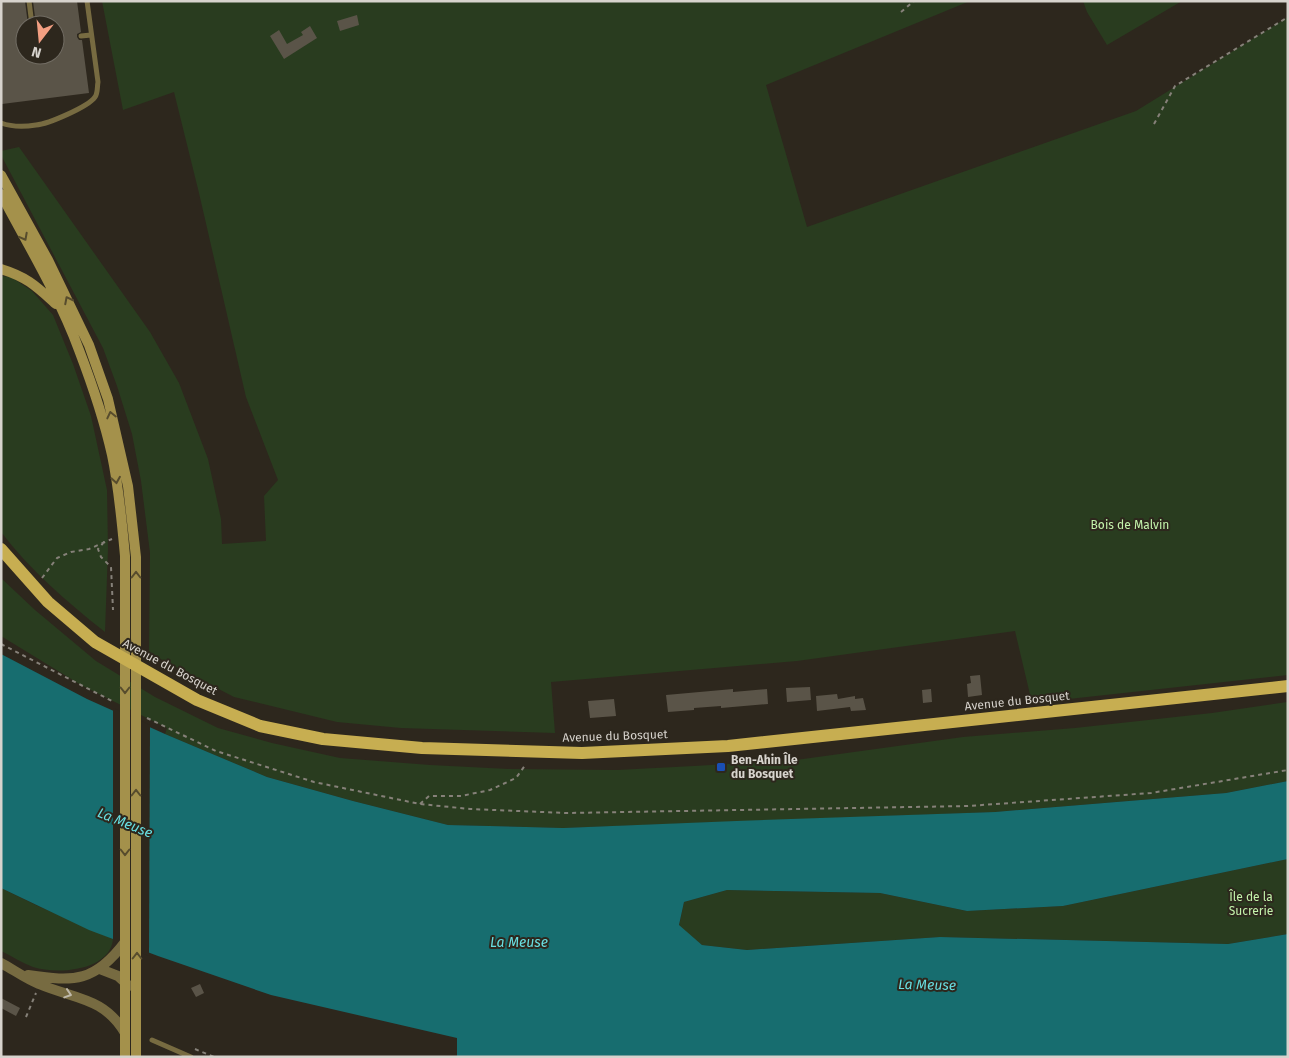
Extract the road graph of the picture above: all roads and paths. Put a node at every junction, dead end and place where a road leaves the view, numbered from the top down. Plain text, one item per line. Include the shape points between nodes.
1 (29, 1) edge
2 (87, 1) edge
3 (914, 1) edge
4 (901, 12) dead end
5 (31, 15) edge
6 (1288, 17) edge
7 (91, 35) junction
8 (81, 36) dead end
9 (1, 123) edge
10 (1154, 124) dead end
11 (1, 175) edge
12 (1, 194) edge
13 (1, 268) edge
14 (62, 309) junction
15 (116, 537) dead end
16 (1, 549) edge
17 (35, 588) junction
18 (1, 644) edge
19 (1288, 686) edge
20 (120, 705) dead end
21 (141, 715) dead end
22 (535, 751) junction
23 (1288, 770) edge
24 (420, 804) junction
25 (125, 942) junction
26 (1, 963) edge
27 (100, 969) junction
28 (24, 975) junction
29 (125, 982) junction
30 (36, 993) dead end
31 (136, 994) junction
32 (26, 1017) dead end
33 (125, 1033) junction
34 (152, 1040) dead end
35 (125, 1057) edge
36 (136, 1057) edge
37 (191, 1057) edge

1 - 5 lane
2 - 7 lane
3 - 4 path
6 - 10 path via 1175,86
7 - 8 lane
7 - 9 lane via 98,82 96,95 89,103 38,125
31 -> 11 main road via 136,557 128,486 108,400 89,344
12 -> 14 main road
13 - 14 main road via 32,282
14 -> 25 main road via 100,410 112,455 121,513 125,556
15 - 17 path via 57,558
16 - 17 main road, Avenue du Bosquet
17 - 22 main road, Avenue du Bosquet via 95,642 198,700 260,726 323,739 422,748
18 - 20 path
19 - 22 main road, Avenue du Bosquet via 728,746
21 - 24 path via 234,757 314,782
22 - 24 path via 516,778 499,786 461,796 429,796
23 - 24 path via 1151,793 968,806 567,813 470,810
25 - 27 street
25 - 29 main road
26 - 28 street
27 - 28 street via 65,980
27 - 29 street
28 -> 33 street via 37,984 100,1006
29 - 31 street
29 - 33 main road
30 - 32 path
31 - 36 main road
33 - 35 main road
34 - 37 lane

